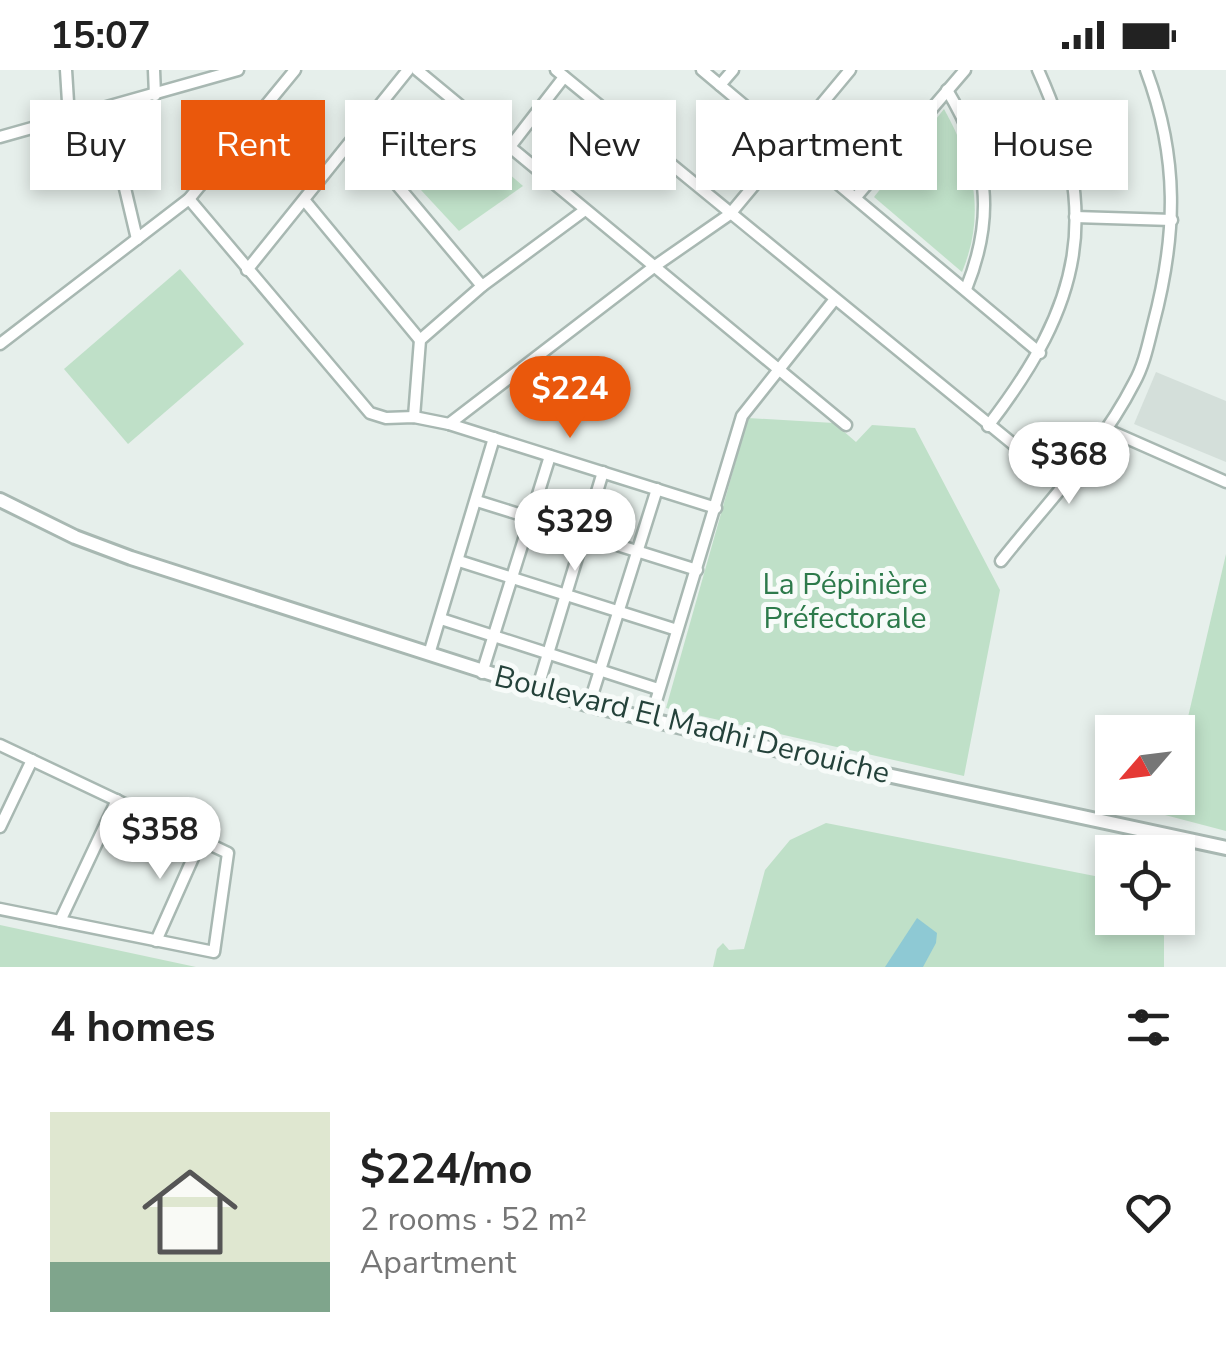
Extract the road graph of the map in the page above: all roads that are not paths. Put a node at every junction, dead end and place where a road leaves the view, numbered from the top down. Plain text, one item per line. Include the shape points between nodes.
1 (66, 70) edge
2 (154, 70) edge
3 (238, 70) edge
4 (295, 70) edge
5 (408, 70) edge
6 (416, 70) edge
7 (702, 70) edge
8 (734, 70) edge
9 (850, 70) edge
10 (965, 70) edge
11 (1038, 70) edge
12 (1146, 70) edge
13 (560, 73) edge
14 (720, 86) junction
15 (948, 90) junction
16 (155, 95) junction
17 (68, 100) edge
18 (136, 100) edge
19 (384, 100) edge
20 (452, 100) edge
21 (738, 100) edge
22 (825, 100) edge
23 (30, 129) edge
24 (0, 137) edge
25 (512, 144) edge
26 (345, 150) edge
27 (512, 150) edge
28 (125, 190) edge
29 (401, 190) edge
30 (750, 190) edge
31 (848, 190) edge
32 (856, 197) junction
33 (189, 200) junction
34 (306, 201) junction
35 (585, 210) junction
36 (730, 214) junction
37 (1076, 217) junction
38 (1172, 220) junction
39 (137, 240) junction
40 (655, 266) junction
41 (247, 270) junction
42 (482, 286) junction
43 (966, 289) junction
44 (835, 299) junction
45 (420, 340) junction
46 (0, 344) edge
47 (1040, 353) junction
48 (778, 368) junction
49 (414, 418) junction
50 (449, 424) junction
51 (846, 425) dead end
52 (988, 426) junction
53 (1106, 430) junction
54 (494, 438) junction
55 (550, 456) junction
56 (604, 472) junction
57 (1226, 482) edge
58 (1062, 484) junction
59 (656, 489) junction
60 (0, 500) edge
61 (477, 501) junction
62 (716, 508) junction
63 (532, 519) junction
64 (584, 534) junction
65 (635, 551) junction
66 (460, 560) junction
67 (1001, 561) dead end
68 (697, 570) junction
69 (514, 576) junction
70 (567, 592) junction
71 (619, 610) junction
72 (440, 619) junction
73 (677, 630) junction
74 (493, 638) junction
75 (547, 653) junction
76 (428, 654) junction
77 (600, 669) junction
78 (482, 672) junction
79 (537, 690) junction
80 (658, 690) junction
81 (589, 705) junction
82 (650, 720) junction
83 (0, 745) edge
84 (32, 760) junction
85 (117, 800) junction
86 (0, 827) edge
87 (201, 840) junction
88 (1226, 848) edge
89 (0, 909) edge
90 (60, 921) junction
91 (156, 941) junction

1 - 17 street
2 - 16 street
3 - 16 street
4 - 33 street
5 - 19 street
6 - 20 street
7 - 14 street
8 - 14 street
9 - 22 street
10 - 15 street
11 - 37 street via 1066,146
12 - 38 street via 1165,132
13 - 25 street
13 - 36 street
14 - 21 street
15 - 32 street
15 - 43 street via 984,180 983,237
16 - 18 street
23 - 24 street
26 - 34 street
27 - 35 street
28 - 39 street
29 - 42 street
30 - 36 street
31 - 32 street
32 - 43 street
33 - 39 street
33 - 41 street
34 - 41 street
34 - 45 street
35 - 40 street
35 - 42 street
36 - 40 street
36 - 44 street
37 - 38 street
37 - 47 street via 1068,284
38 - 53 street via 1146,354
39 - 46 street
40 - 48 street
40 - 50 street
41 - 49 street via 370,413
42 - 45 street
43 - 47 street
44 - 48 street
44 - 52 street
45 - 49 street
47 - 52 street
48 - 51 street
48 - 62 street via 742,416
49 - 50 street
50 - 54 street
52 - 58 street
53 - 57 street
53 - 58 street
54 - 55 street
54 - 61 street
55 - 56 street
55 - 63 street
56 - 59 street
56 - 64 street
58 - 67 street
59 - 62 street
59 - 65 street
60 - 76 street, Boulevard El Madhi Derouiche via 131,558
61 - 63 street
61 - 66 street
62 - 68 street
63 - 64 street
63 - 69 street
64 - 65 street
64 - 70 street
65 - 68 street
65 - 71 street
66 - 69 street
66 - 72 street
68 - 73 street
69 - 70 street
69 - 74 street
70 - 71 street
70 - 75 street
71 - 73 street
71 - 77 street
72 - 74 street
72 - 76 street
73 - 80 street
74 - 75 street
74 - 78 street
75 - 77 street
75 - 79 street
76 - 78 street, Boulevard El Madhi Derouiche
77 - 80 street
77 - 81 street
78 - 79 street, Boulevard El Madhi Derouiche
79 - 81 street, Boulevard El Madhi Derouiche
80 - 82 street
81 - 82 street, Boulevard El Madhi Derouiche
82 - 88 street, Boulevard El Madhi Derouiche
83 - 84 street
84 - 85 street
84 - 86 street
85 - 87 street
85 - 90 street
87 - 91 street
87 - 91 street via 228,853 214,952
89 - 90 street
90 - 91 street

